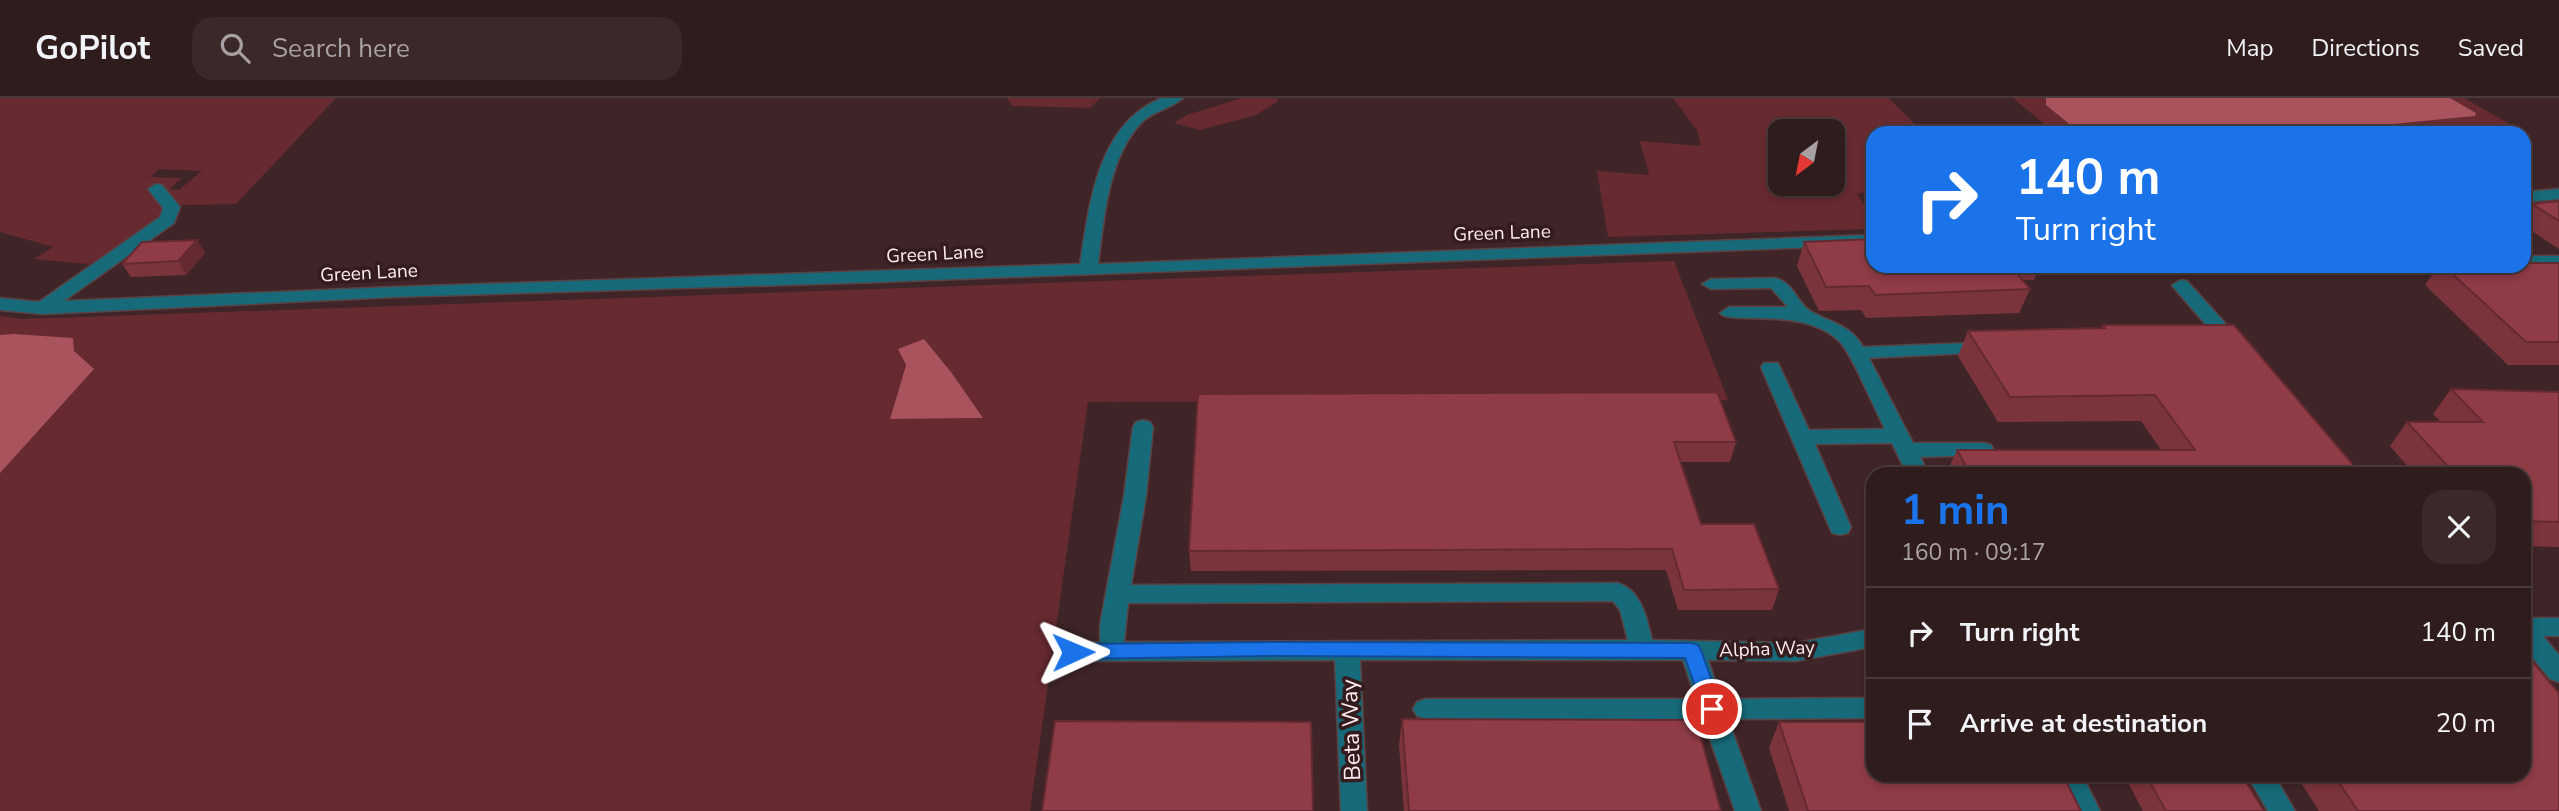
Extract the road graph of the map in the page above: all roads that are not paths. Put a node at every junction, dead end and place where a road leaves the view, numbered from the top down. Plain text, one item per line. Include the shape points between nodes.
1 (1175, 98) edge
2 (156, 189) dead end
3 (2559, 194) edge
4 (2531, 196) edge
5 (1866, 240) edge
6 (2531, 261) edge
7 (2559, 261) edge
8 (1087, 268) junction
9 (1711, 284) dead end
10 (2181, 285) dead end
11 (0, 304) edge
12 (43, 308) junction
13 (1801, 312) junction
14 (1729, 313) dead end
15 (2006, 346) edge
16 (1853, 347) junction
17 (2245, 358) edge
18 (1770, 367) dead end
19 (1143, 427) dead end
20 (1802, 437) junction
21 (1902, 443) junction
22 (2004, 450) edge
23 (1914, 467) edge
24 (1840, 527) dead end
25 (1118, 594) junction
26 (2559, 627) edge
27 (2531, 629) edge
28 (2531, 638) edge
29 (1866, 639) edge
30 (1348, 649) junction
31 (1643, 649) junction
32 (1692, 650) junction
33 (1112, 651) junction
34 (1073, 652) dead end
35 (2559, 672) edge
36 (1866, 708) edge
37 (1426, 709) dead end
38 (1712, 709) junction
39 (2072, 782) edge
40 (2264, 782) edge
41 (1354, 811) edge
42 (1748, 811) edge
43 (2087, 811) edge
44 (2282, 811) edge

1 - 8 street via 1147,110 1121,140 1101,192
2 - 12 street via 172,208 168,219
3 - 4 street
5 - 8 street, Green Lane
6 - 7 street
8 - 12 street, Green Lane
9 - 13 street via 1775,283
10 - 17 street
11 - 12 street, Green Lane
13 - 14 street
13 - 16 street via 1834,327
15 - 16 street
16 - 21 street
18 - 20 street
19 - 25 street
20 - 21 street
20 - 24 street
21 - 22 street
21 - 23 street
25 - 31 street via 1618,592 1629,605
25 - 33 street
26 - 27 street
28 - 35 street
29 - 32 street, Alpha Way via 1796,652
30 - 31 street, Alpha Way
30 - 33 street, Alpha Way
30 - 41 street, Beta Way
31 - 32 street, Alpha Way
32 - 38 street
33 - 34 street, Alpha Way
36 - 38 street
37 - 38 street
38 - 42 street
39 - 43 street
40 - 44 street

